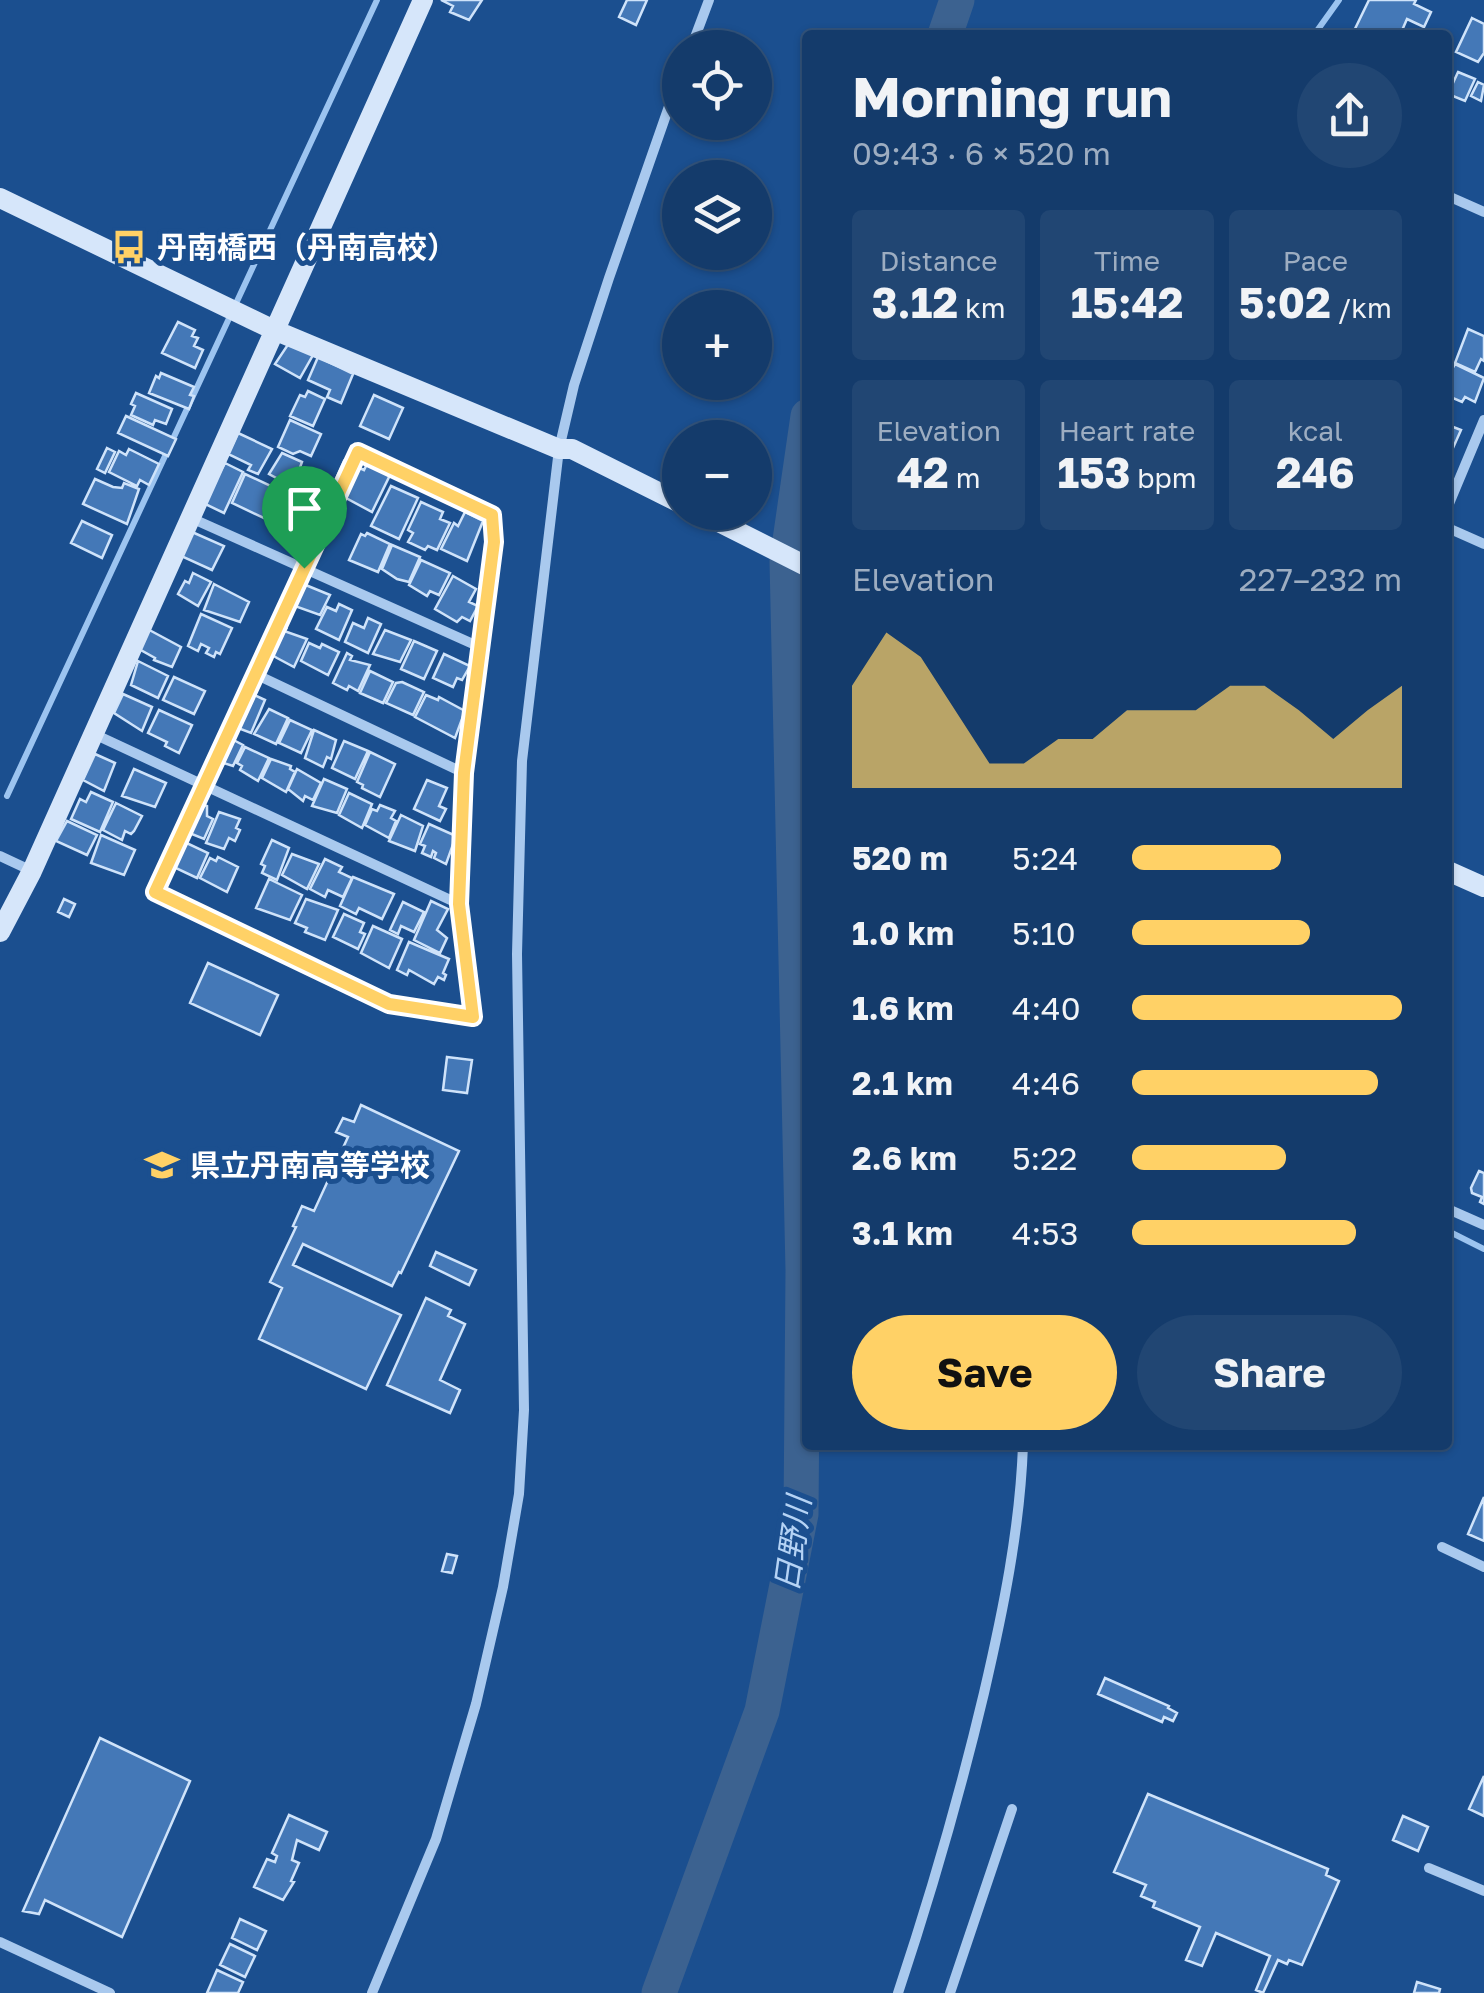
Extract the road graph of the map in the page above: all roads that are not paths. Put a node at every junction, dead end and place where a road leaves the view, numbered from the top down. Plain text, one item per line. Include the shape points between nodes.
1 (423, 0) edge
2 (709, 0) edge
3 (698, 30) edge
4 (662, 128) edge
5 (0, 198) edge
6 (1452, 198) edge
7 (1484, 212) edge
8 (274, 330) junction
9 (1484, 420) edge
10 (565, 449) junction
11 (662, 495) edge
12 (1452, 496) edge
13 (190, 518) junction
14 (735, 530) edge
15 (1452, 530) edge
16 (1484, 544) edge
17 (802, 564) edge
18 (304, 568) junction
19 (482, 648) junction
20 (255, 674) junction
21 (93, 734) junction
22 (464, 773) junction
23 (204, 785) junction
24 (0, 856) edge
25 (32, 870) junction
26 (1452, 873) edge
27 (1484, 887) edge
28 (459, 904) junction
29 (0, 932) edge
30 (1452, 1211) edge
31 (1484, 1225) edge
32 (1023, 1450) edge
33 (1442, 1548) dead end
34 (1484, 1568) edge
35 (1012, 1809) dead end
36 (1429, 1868) dead end
37 (1484, 1891) edge
38 (0, 1942) edge
39 (110, 1993) edge
40 (372, 1993) edge
41 (898, 1993) edge
42 (950, 1993) edge

1 - 8 street
2 - 3 street
4 - 10 street via 574,385
5 - 8 street
6 - 7 street
8 - 10 street
8 - 13 street
9 - 12 street
10 - 11 street
10 - 40 street via 522,761 516,954 524,1410 519,1494 476,1704 436,1838
13 - 18 street
13 - 21 street
14 - 17 street
15 - 16 street
18 - 19 street
18 - 19 street via 358,452 492,515
18 - 20 street
19 - 22 street
20 - 22 street
20 - 23 street
21 - 23 street
21 - 25 street
22 - 28 street
23 - 28 street
23 - 28 street via 155,892 389,1004 473,1017
24 - 25 street
25 - 29 street
26 - 27 street
30 - 31 street
32 - 41 street via 1013,1557 996,1640 963,1780
33 - 34 street
35 - 42 street
36 - 37 street
38 - 39 street

